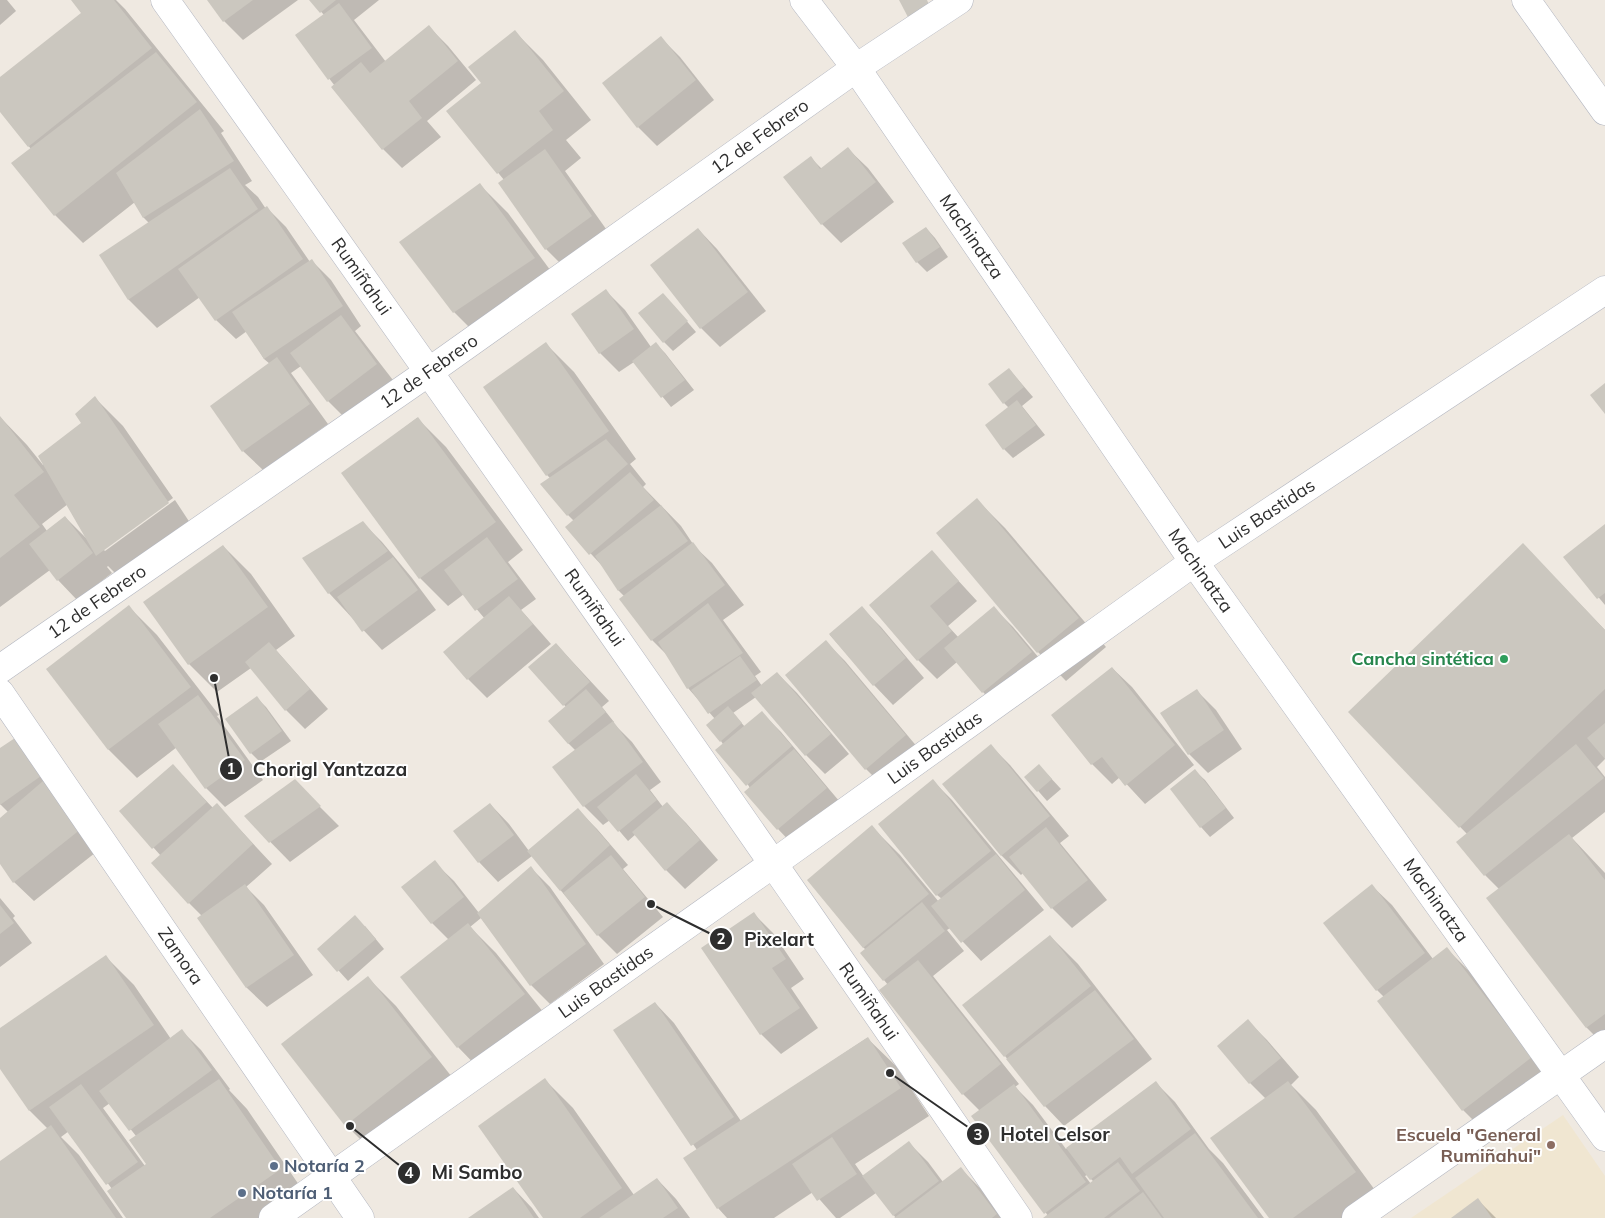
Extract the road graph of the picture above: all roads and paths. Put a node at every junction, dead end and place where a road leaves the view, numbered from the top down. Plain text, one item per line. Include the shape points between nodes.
1 (165, 0) edge
2 (804, 0) edge
3 (959, 0) edge
4 (1526, 0) edge
5 (856, 68) junction
6 (1605, 111) edge
7 (1605, 290) edge
8 (430, 371) junction
9 (1194, 562) junction
10 (0, 669) edge
11 (0, 693) edge
12 (774, 863) junction
13 (1605, 1044) edge
14 (1562, 1075) junction
15 (1605, 1137) edge
16 (331, 1176) junction
17 (273, 1218) edge
18 (360, 1218) edge
19 (1018, 1218) edge
20 (1356, 1218) edge

1 - 8 street, Rumiñahui
2 - 5 street, Machinatza
3 - 5 street, 12 de Febrero
4 - 6 street
5 - 8 street, 12 de Febrero
5 - 9 street, Machinatza
7 - 9 street, Luis Bastidas
8 - 10 street, 12 de Febrero
8 - 12 street, Rumiñahui
9 - 12 street, Luis Bastidas
9 - 14 street, Machinatza
11 - 16 street, Zamora
12 - 16 street, Luis Bastidas
12 - 19 street, Rumiñahui
13 - 14 street
14 - 15 street, Machinatza
14 - 20 street
16 - 17 street, Luis Bastidas
16 - 18 street, Zamora

